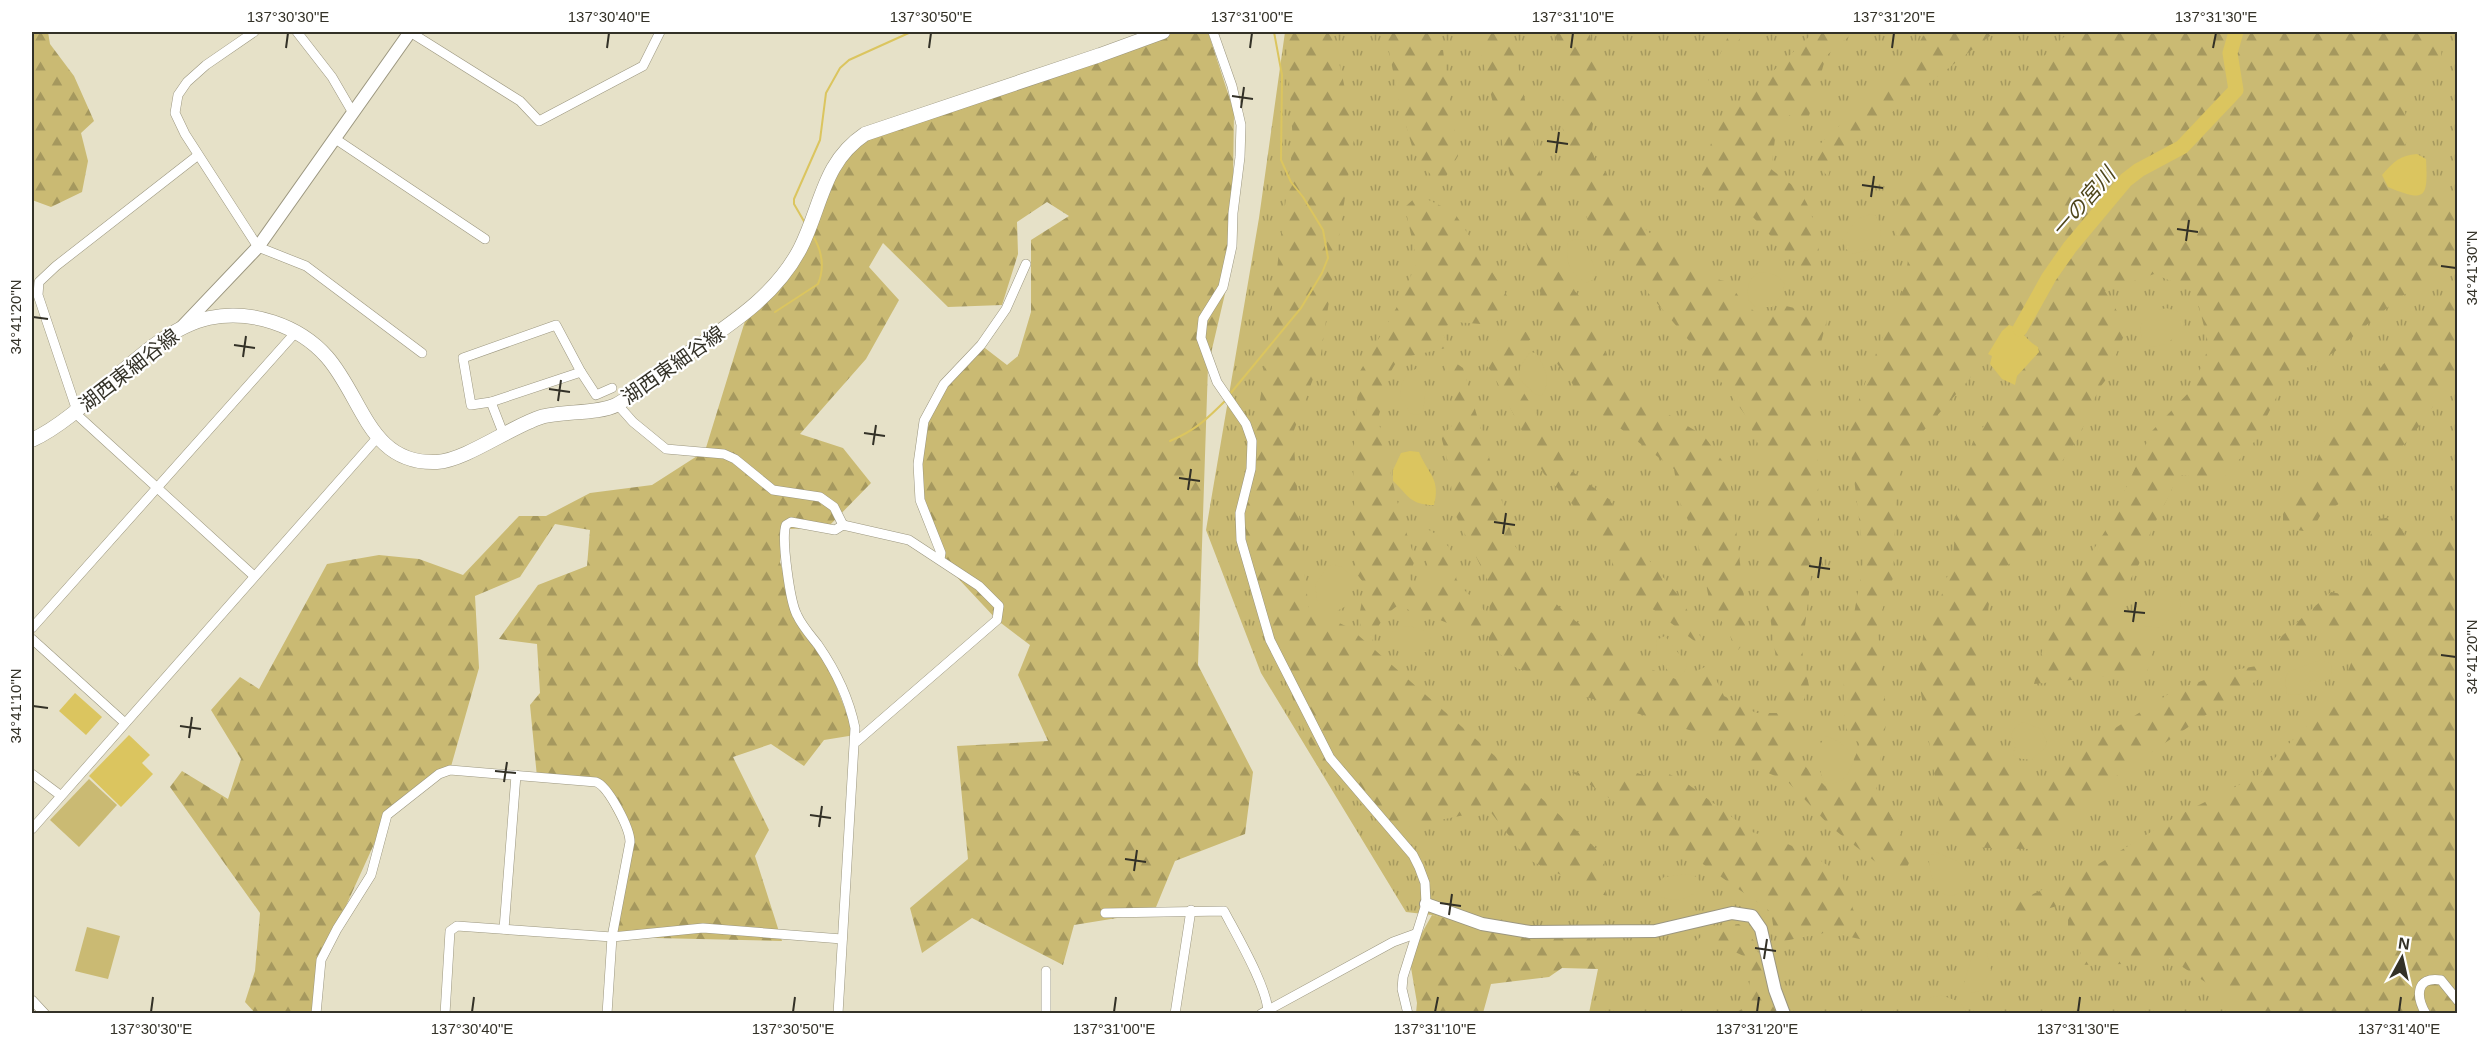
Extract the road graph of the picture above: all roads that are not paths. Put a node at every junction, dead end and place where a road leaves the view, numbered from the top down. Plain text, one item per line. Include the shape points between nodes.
1 (254, 32) edge
2 (297, 32) edge
3 (410, 32) edge
4 (660, 32) edge
5 (1163, 32) edge
6 (1213, 32) edge
7 (353, 113) junction
8 (334, 138) junction
9 (197, 156) junction
10 (485, 239) dead end
11 (258, 247) junction
12 (1026, 264) dead end
13 (180, 329) junction
14 (295, 333) junction
15 (422, 353) dead end
16 (581, 372) junction
17 (612, 388) dead end
18 (491, 402) junction
19 (617, 404) junction
20 (75, 413) junction
21 (503, 433) junction
22 (377, 438) junction
23 (32, 440) edge
24 (156, 488) junction
25 (843, 525) junction
26 (940, 559) junction
27 (254, 576) junction
28 (32, 628) edge
29 (32, 639) edge
30 (125, 723) junction
31 (856, 742) junction
32 (32, 774) edge
33 (516, 775) junction
34 (60, 795) junction
35 (32, 829) edge
36 (1426, 904) junction
37 (1191, 910) junction
38 (1105, 913) dead end
39 (504, 929) junction
40 (1414, 934) junction
41 (612, 937) junction
42 (842, 939) junction
43 (1047, 971) dead end
44 (32, 1000) edge
45 (2457, 1001) edge
46 (1266, 1012) edge
47 (45, 1014) edge
48 (316, 1014) edge
49 (445, 1014) edge
50 (607, 1014) edge
51 (838, 1014) edge
52 (1046, 1014) edge
53 (1175, 1014) edge
54 (1408, 1014) edge
55 (1784, 1014) edge
56 (2426, 1014) edge

1 - 9 street via 206,65 178,95 175,113
2 - 7 street via 332,77
3 - 4 street via 520,101 539,121 643,66
3 - 7 street
5 - 19 main road, 湖西東細谷線 via 859,138 833,165 800,249 751,310
6 - 36 street via 1241,125 1240,157 1228,267 1223,287 1203,319 1201,338 1217,382 1252,441 1251,469 1240,513 1241,540 1270,640 1330,758 1413,855 1425,883
7 - 8 street
8 - 10 street
8 - 11 street
9 - 11 street
9 - 20 street via 39,282 38,295
11 - 13 street
11 - 15 street via 306,266
12 - 26 street via 1006,309 981,345 944,384 924,421 918,464 920,500
13 - 14 main road, 湖西東細谷線 via 208,318 248,315 275,322
13 - 20 main road, 湖西東細谷線
14 - 22 main road, 湖西東細谷線 via 328,358
14 - 24 street
16 - 17 street via 596,395
16 - 18 street
16 - 18 street via 556,326 463,358 471,405
18 - 21 street
19 - 21 main road, 湖西東細谷線 via 542,417
19 - 25 street via 666,449 724,454 773,490 820,497 834,507
20 - 23 main road, 湖西東細谷線
20 - 24 street
21 - 22 main road, 湖西東細谷線 via 440,462 405,458
22 - 27 street
24 - 27 street
24 - 28 street
25 - 26 street via 909,540
25 - 31 street via 835,530 791,522 786,525 784,539 796,615 842,687 850,706
26 - 31 street via 995,600 999,606 997,621
27 - 30 street
29 - 30 street
30 - 34 street
31 - 42 street
32 - 34 street
33 - 39 street
33 - 41 street via 596,782 609,794 630,838
33 - 48 street via 443,771 390,811 371,875 321,960
34 - 35 street
36 - 40 street
36 - 55 street via 1482,924 1530,932 1656,931 1732,913 1752,916 1761,929
37 - 38 street
37 - 46 street via 1224,911 1260,985
37 - 53 street
39 - 41 street
39 - 49 street via 452,928
40 - 46 street
40 - 54 street via 1402,989
41 - 42 street via 704,928
41 - 50 street
42 - 51 street
43 - 52 street
44 - 47 street
45 - 56 street via 2440,980 2432,979 2419,990 2419,1002

